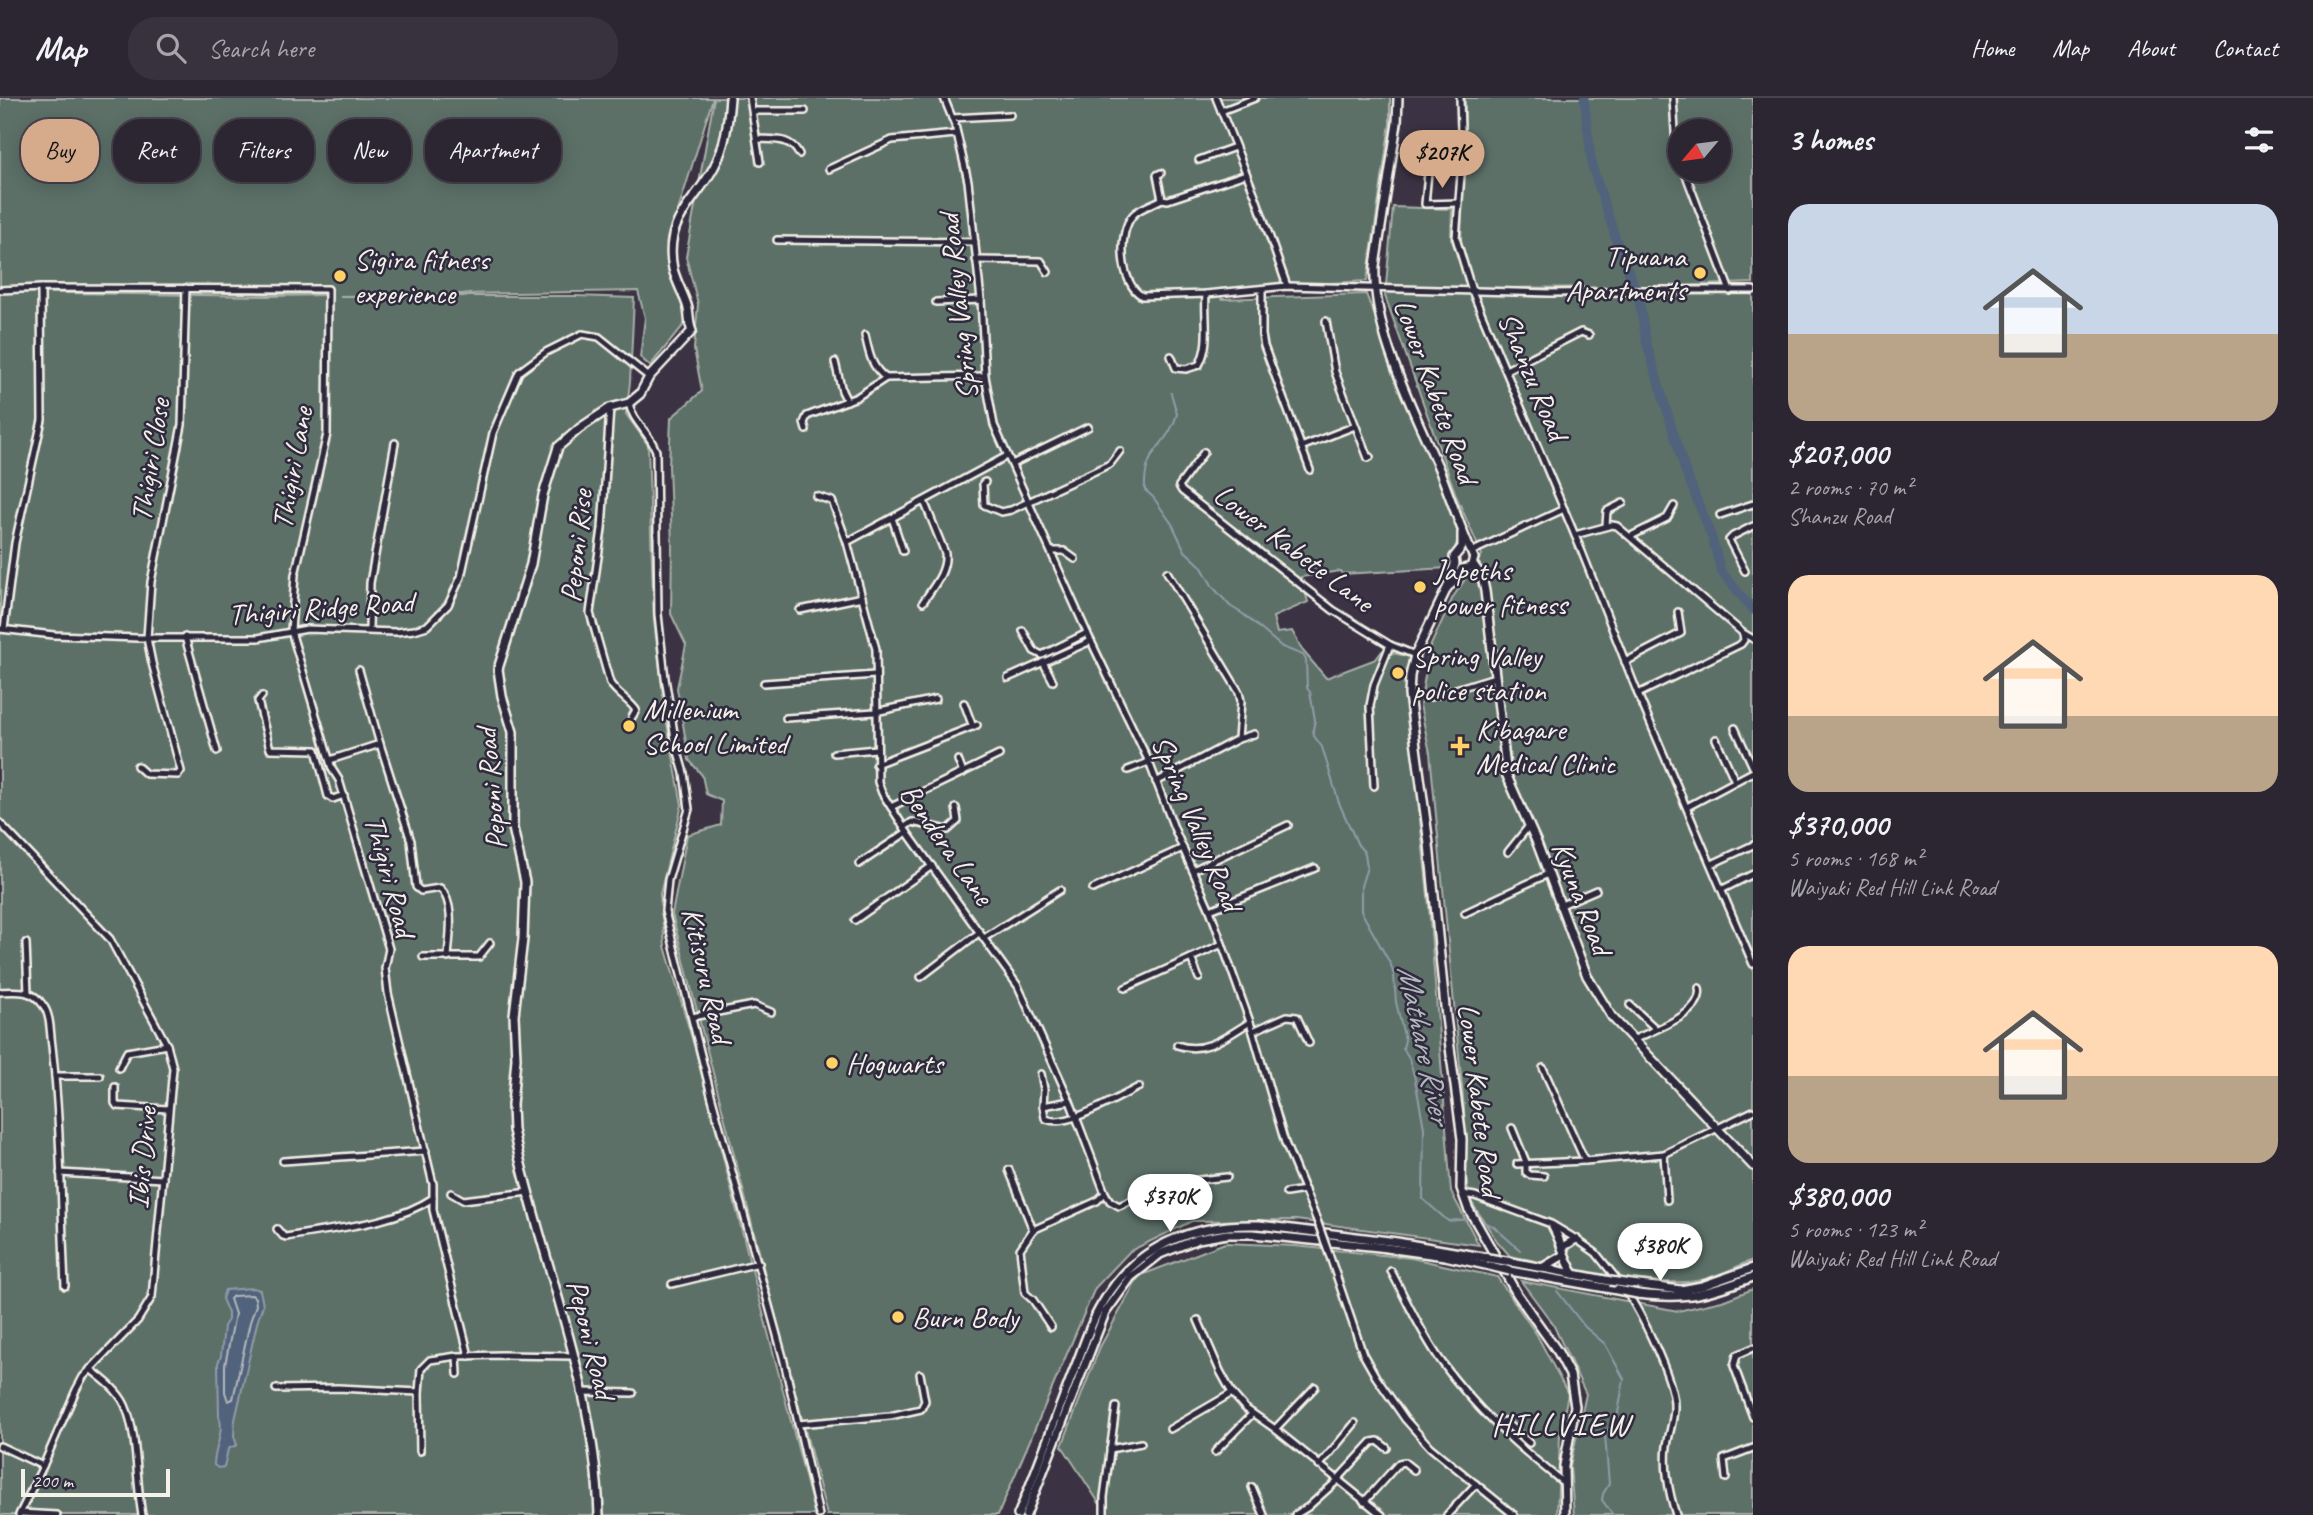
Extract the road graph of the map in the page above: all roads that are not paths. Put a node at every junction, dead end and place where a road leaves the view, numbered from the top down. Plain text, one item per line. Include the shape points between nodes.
1 (730, 98) edge
2 (750, 98) edge
3 (944, 98) edge
4 (1216, 98) edge
5 (1255, 98) edge
6 (1398, 98) edge
7 (1460, 98) edge
8 (1673, 98) edge
9 (753, 111) junction
10 (805, 111) dead end
11 (1221, 111) junction
12 (1010, 115) dead end
13 (952, 118) junction
14 (1674, 119) edge
15 (956, 134) junction
16 (757, 139) junction
17 (1235, 147) junction
18 (799, 154) dead end
19 (1199, 160) dead end
20 (760, 162) dead end
21 (829, 169) dead end
22 (1161, 173) dead end
23 (1428, 173) dead end
24 (1246, 174) junction
25 (1689, 182) edge
26 (1163, 199) junction
27 (1459, 203) junction
28 (777, 240) dead end
29 (975, 242) junction
30 (976, 260) junction
31 (1048, 272) dead end
32 (1287, 286) junction
33 (186, 288) junction
34 (1374, 288) junction
35 (0, 290) edge
36 (1262, 290) junction
37 (1472, 290) junction
38 (1753, 290) edge
39 (41, 291) junction
40 (1730, 291) junction
41 (1206, 294) junction
42 (981, 300) junction
43 (936, 302) dead end
44 (1326, 321) dead end
45 (865, 335) dead end
46 (1589, 335) dead end
47 (1171, 356) dead end
48 (835, 362) dead end
49 (1506, 370) junction
50 (985, 376) junction
51 (649, 377) junction
52 (886, 378) junction
53 (847, 401) junction
54 (629, 402) junction
55 (610, 408) junction
56 (1355, 426) junction
57 (1088, 427) dead end
58 (806, 430) dead end
59 (395, 443) dead end
60 (1301, 447) junction
61 (1120, 451) dead end
62 (1204, 452) dead end
63 (1007, 456) junction
64 (1370, 457) dead end
65 (1012, 464) junction
66 (1310, 470) dead end
67 (985, 482) dead end
68 (816, 496) dead end
69 (924, 501) junction
70 (1028, 502) junction
71 (1623, 503) dead end
72 (1753, 504) edge
73 (1674, 506) dead end
74 (1564, 509) junction
75 (1720, 515) dead end
76 (892, 518) junction
77 (1606, 526) junction
78 (1751, 527) edge
79 (1462, 533) junction
80 (1575, 535) junction
81 (1753, 535) edge
82 (1631, 536) junction
83 (846, 542) junction
84 (1461, 550) junction
85 (903, 551) dead end
86 (1052, 551) junction
87 (1470, 551) junction
88 (1074, 559) dead end
89 (1464, 567) junction
90 (1745, 571) dead end
91 (1167, 572) dead end
92 (862, 597) junction
93 (923, 602) dead end
94 (800, 610) dead end
95 (1678, 612) dead end
96 (2, 629) edge
97 (369, 630) junction
98 (291, 631) junction
99 (1023, 631) dead end
100 (1087, 633) junction
101 (1743, 633) junction
102 (185, 637) junction
103 (147, 638) junction
104 (1753, 639) edge
105 (1091, 641) junction
106 (1390, 645) junction
107 (1415, 655) junction
108 (1043, 662) junction
109 (1625, 662) junction
110 (359, 670) dead end
111 (875, 675) junction
112 (1495, 677) junction
113 (1008, 678) dead end
114 (1053, 681) dead end
115 (764, 683) dead end
116 (1637, 694) junction
117 (262, 696) dead end
118 (1430, 697) dead end
119 (936, 699) dead end
120 (964, 703) dead end
121 (875, 712) junction
122 (632, 717) dead end
123 (786, 718) dead end
124 (1735, 728) dead end
125 (1254, 734) dead end
126 (1238, 739) junction
127 (1716, 739) dead end
128 (380, 744) junction
129 (876, 749) junction
130 (217, 751) dead end
131 (834, 753) dead end
132 (999, 755) dead end
133 (330, 760) junction
134 (958, 760) dead end
135 (1149, 762) junction
136 (876, 764) junction
137 (137, 766) dead end
138 (1753, 766) edge
139 (1128, 770) dead end
140 (1753, 772) edge
141 (963, 773) junction
142 (1735, 781) junction
143 (1156, 782) junction
144 (1374, 786) dead end
145 (344, 795) junction
146 (891, 807) junction
147 (1687, 807) junction
148 (956, 808) dead end
149 (0, 823) edge
150 (1288, 825) dead end
151 (1528, 827) junction
152 (906, 830) junction
153 (1753, 845) edge
154 (1183, 848) junction
155 (1508, 852) dead end
156 (859, 864) dead end
157 (1712, 864) junction
158 (932, 866) junction
159 (1315, 868) dead end
160 (1193, 870) junction
161 (1548, 874) junction
162 (1753, 874) edge
163 (1060, 890) dead end
164 (1093, 890) dead end
165 (1596, 890) dead end
166 (1723, 890) junction
167 (1559, 906) junction
168 (1210, 910) junction
169 (1465, 913) dead end
170 (855, 920) dead end
171 (982, 935) junction
172 (26, 943) dead end
173 (490, 943) dead end
174 (1223, 944) junction
175 (1753, 944) edge
176 (1746, 947) junction
177 (423, 957) dead end
178 (448, 958) junction
179 (1191, 958) junction
180 (1753, 964) edge
181 (921, 977) dead end
182 (1199, 978) dead end
183 (1125, 988) dead end
184 (1699, 988) dead end
185 (0, 992) edge
186 (28, 993) junction
187 (1630, 1005) dead end
188 (771, 1012) dead end
189 (692, 1017) junction
190 (1250, 1022) junction
191 (1655, 1028) junction
192 (1253, 1031) junction
193 (1633, 1040) junction
194 (1309, 1042) dead end
195 (167, 1045) junction
196 (1177, 1045) dead end
197 (119, 1068) dead end
198 (1543, 1068) dead end
199 (1041, 1074) dead end
200 (55, 1076) junction
201 (100, 1076) dead end
202 (115, 1087) dead end
203 (1139, 1087) dead end
204 (1069, 1101) junction
205 (1042, 1106) junction
206 (168, 1110) junction
207 (1753, 1111) edge
208 (1074, 1118) junction
209 (1512, 1128) dead end
210 (1718, 1128) junction
211 (426, 1151) junction
212 (1664, 1154) junction
213 (283, 1161) dead end
214 (1585, 1161) junction
215 (1526, 1162) junction
216 (1517, 1164) dead end
217 (1753, 1166) edge
218 (1009, 1170) dead end
219 (60, 1173) junction
220 (1544, 1176) dead end
221 (1227, 1177) dead end
222 (163, 1179) junction
223 (1305, 1190) junction
224 (529, 1192) junction
225 (451, 1193) dead end
226 (1105, 1193) junction
227 (1286, 1194) dead end
228 (1462, 1194) junction
229 (433, 1198) junction
230 (1667, 1199) dead end
231 (1553, 1227) junction
232 (277, 1229) dead end
233 (1033, 1230) junction
234 (1576, 1240) junction
235 (1563, 1247) junction
236 (1562, 1256) junction
237 (759, 1263) junction
238 (1542, 1268) junction
239 (1753, 1268) edge
240 (1391, 1270) dead end
241 (1574, 1274) junction
242 (1753, 1277) edge
243 (672, 1284) dead end
244 (65, 1286) dead end
245 (1198, 1320) dead end
246 (1051, 1327) dead end
247 (1753, 1348) edge
248 (457, 1356) junction
249 (469, 1356) junction
250 (573, 1356) junction
251 (90, 1369) junction
252 (458, 1374) dead end
253 (920, 1374) dead end
254 (1315, 1387) dead end
255 (276, 1389) dead end
256 (419, 1392) junction
257 (581, 1392) junction
258 (633, 1393) dead end
259 (1232, 1393) junction
260 (1116, 1407) dead end
261 (1252, 1413) junction
262 (1753, 1418) edge
263 (1355, 1423) dead end
264 (798, 1424) junction
265 (1497, 1426) junction
266 (1170, 1429) dead end
267 (1275, 1429) junction
268 (1141, 1443) dead end
269 (1529, 1443) dead end
270 (0, 1446) edge
271 (1387, 1448) dead end
272 (1753, 1448) edge
273 (1110, 1450) junction
274 (419, 1451) dead end
275 (1215, 1452) dead end
276 (1319, 1465) junction
277 (43, 1466) junction
278 (1414, 1470) dead end
279 (1726, 1478) dead end
280 (1338, 1480) junction
281 (1476, 1483) junction
282 (1564, 1483) junction
283 (1252, 1487) dead end
284 (1364, 1502) junction
285 (19, 1514) edge
286 (57, 1515) edge
287 (142, 1515) edge
288 (599, 1515) edge
289 (819, 1515) edge
290 (1018, 1515) edge
291 (1026, 1515) edge
292 (1104, 1515) edge
293 (1264, 1515) edge
294 (1295, 1515) edge
295 (1382, 1515) edge
296 (1447, 1515) edge
297 (1514, 1515) edge
298 (1565, 1515) edge
299 (1676, 1515) edge

1 - 51 main road via 722,149 682,211 673,239 673,270 692,331
2 - 9 street
3 - 13 street, Spring Valley Road
4 - 11 street
5 - 11 street
6 - 34 main road, Lower Kabete Road
7 - 27 street, Shanzu Road
8 - 14 street
9 - 10 street
9 - 16 street
11 - 17 street
12 - 13 street
13 - 15 street, Spring Valley Road
15 - 21 street via 892,140
15 - 29 street, Spring Valley Road via 968,181
16 - 18 street via 788,141
16 - 20 street
17 - 19 street
17 - 24 street
22 - 26 street via 1157,175
23 - 27 street via 1425,204
24 - 26 street
24 - 32 street
25 - 40 street
26 - 41 street via 1134,213 1129,222 1123,257 1129,284 1142,296
27 - 37 street, Shanzu Road via 1456,238
28 - 29 street
29 - 30 street, Spring Valley Road
30 - 31 street via 1041,261
30 - 42 street, Spring Valley Road
32 - 34 street
32 - 36 street
33 - 39 street
33 - 98 street, Thigiri Lane via 328,289 327,434 295,575
33 - 103 street, Thigiri Close via 183,425 151,582
34 - 37 street
34 - 79 main road, Lower Kabete Road via 1390,348
35 - 39 street
36 - 41 street
36 - 60 street via 1264,346
37 - 40 street
37 - 49 street, Shanzu Road
38 - 40 street
39 - 96 street via 42,425 15,543
41 - 47 street via 1203,358 1199,365 1186,369 1176,368
42 - 43 street
42 - 50 street, Spring Valley Road
44 - 56 street via 1335,372
45 - 52 street via 870,359
46 - 49 street via 1581,332
48 - 53 street
49 - 74 street, Shanzu Road
50 - 52 street
50 - 63 street, Spring Valley Road via 994,425
51 - 54 main road via 642,392
51 - 97 street, Thigiri Ridge Road via 599,337 582,334 522,369 493,433 461,577 448,605 427,626 396,632
52 - 53 street
53 - 58 street via 807,416
54 - 55 main road, Peponi Road
54 - 189 street, Kitisuru Road via 632,415 656,451 659,614 665,678 689,809 668,880 665,911
55 - 122 street, Peponi Rise via 602,529 590,614 610,682 636,710
55 - 224 main road, Peponi Road via 558,447 543,495 531,564 498,669 513,732 513,828 525,882 514,1015 512,1118
56 - 60 street
56 - 64 street
57 - 65 street
59 - 97 street via 370,583
60 - 66 street
61 - 70 street via 1110,464
62 - 106 street, Lower Kabete Lane via 1179,486 1182,491 1333,610
63 - 65 street, Spring Valley Road
63 - 69 street
65 - 70 street, Spring Valley Road
67 - 70 street via 987,507 1001,512
68 - 83 street, Bendera Lane via 832,501
69 - 76 street
69 - 93 street via 946,562
70 - 86 street, Spring Valley Road
71 - 77 street via 1607,511
72 - 75 street
73 - 82 street via 1667,518
74 - 80 street, Shanzu Road
74 - 87 street
76 - 83 street
76 - 85 street
77 - 80 street
77 - 82 street via 1617,526
78 - 81 street
78 - 90 street via 1729,540
79 - 84 main road, Lower Kabete Road
79 - 87 main road, Lower Kabete Road
80 - 109 street, Shanzu Road
82 - 101 street
83 - 92 street, Bendera Lane
84 - 87 main road
84 - 89 main road, Lower Kabete Road via 1454,557
86 - 88 street via 1064,551
86 - 100 street, Spring Valley Road
87 - 89 main road, Lower Kabete Road via 1474,558
89 - 107 main road, Lower Kabete Road via 1448,586
89 - 112 main road, Kyuna Road via 1482,577
91 - 126 street via 1239,692
92 - 94 street
92 - 111 street, Bendera Lane via 873,634
95 - 109 street via 1681,633
96 - 103 street, Thigiri Ridge Road
97 - 98 street, Thigiri Ridge Road
98 - 102 street, Thigiri Ridge Road via 258,638
98 - 133 street, Thigiri Road
99 - 100 street via 1034,651 1042,655
100 - 105 street, Spring Valley Road
101 - 104 street
101 - 116 street via 1741,645
102 - 103 street, Thigiri Ridge Road
102 - 130 street
103 - 137 street, Thigiri Close via 181,771 178,775 146,774
105 - 108 street
105 - 135 street, Spring Valley Road
106 - 107 street, Lower Kabete Lane
106 - 144 street via 1370,706
107 - 228 main road, Lower Kabete Road via 1410,714 1462,1139
108 - 113 street
108 - 114 street
109 - 116 street, Shanzu Road
110 - 128 street
111 - 115 street
111 - 121 street, Bendera Lane
112 - 118 street
112 - 151 main road, Kyuna Road via 1507,776
116 - 147 street, Shanzu Road
117 - 145 street via 258,701 270,749 316,750 328,796
119 - 121 street
120 - 136 street via 975,726
121 - 123 street
121 - 129 street, Bendera Lane
124 - 138 street
125 - 126 street
126 - 143 street
127 - 142 street
128 - 133 street
128 - 178 street via 411,841 416,887 421,891 440,888 446,894
129 - 131 street
129 - 136 street, Bendera Lane
132 - 141 street
133 - 145 street, Thigiri Road
134 - 141 street
135 - 139 street
135 - 143 street, Spring Valley Road
136 - 146 street, Bendera Lane via 878,782
140 - 142 street
141 - 146 street
142 - 147 street
143 - 154 street, Spring Valley Road
145 - 211 street, Thigiri Road via 389,949 385,968 388,993
146 - 152 street, Bendera Lane
147 - 157 street, Shanzu Road
148 - 152 street via 958,821 948,830 912,822
149 - 195 street, Ibis Drive via 110,939
150 - 160 street
151 - 155 street
151 - 161 main road, Kyuna Road
152 - 156 street
152 - 158 street, Bendera Lane
153 - 157 street
154 - 160 street, Spring Valley Road
154 - 164 street
157 - 166 street, Shanzu Road
158 - 170 street
158 - 171 street, Bendera Lane
159 - 168 street
160 - 168 street, Spring Valley Road
161 - 167 main road, Kyuna Road
161 - 169 street
162 - 166 street
163 - 171 street
165 - 167 street
166 - 176 street, Shanzu Road
167 - 193 main road, Kyuna Road via 1598,997
168 - 174 street, Spring Valley Road
171 - 181 street
171 - 204 street, Bendera Lane via 1018,986
172 - 186 street
173 - 178 street via 479,957
174 - 179 street
174 - 190 street, Spring Valley Road
175 - 176 street
176 - 180 street, Shanzu Road
177 - 178 street
179 - 182 street
179 - 183 street
184 - 191 street via 1697,1005
185 - 186 street
186 - 200 street via 48,1012
187 - 191 street
188 - 189 street via 754,1005
189 - 237 street, Kitisuru Road
190 - 192 street, Spring Valley Road
190 - 196 street via 1207,1046
191 - 193 street
192 - 194 street via 1289,1015 1297,1017
192 - 223 street, Spring Valley Road via 1285,1143
193 - 210 main road, Kyuna Road
195 - 197 street via 127,1052
195 - 206 street, Ibis Drive via 173,1068
198 - 214 street
199 - 205 street
200 - 201 street
200 - 219 street
202 - 206 street via 117,1106
203 - 208 street
204 - 205 street
204 - 208 street, Bendera Lane
205 - 208 street via 1049,1121
206 - 222 street, Ibis Drive
207 - 210 street
208 - 226 street, Bendera Lane
209 - 215 street
210 - 212 street
210 - 217 main road, Kyuna Road
211 - 213 street
211 - 229 street, Thigiri Road
212 - 214 street
212 - 230 street
214 - 215 street
215 - 216 street
215 - 220 street via 1528,1174
218 - 233 street
219 - 222 street
219 - 244 street
221 - 226 street via 1170,1183 1119,1206
222 - 251 street, Ibis Drive via 151,1302
223 - 227 street
223 - 281 street, Spring Valley Road, bridge via 1357,1338 1376,1377 1417,1435
224 - 225 street via 463,1200
224 - 250 main road, Peponi Road
226 - 233 street
228 - 231 street
228 - 282 main road, Lower Kabete Road via 1517,1294 1570,1375 1575,1406
229 - 232 street via 394,1217 286,1237
229 - 249 street, Thigiri Road
231 - 234 street
231 - 235 main road
233 - 246 street via 1020,1249 1025,1293
234 - 235 main road
234 - 299 street via 1596,1253 1636,1306 1674,1396 1666,1464
235 - 236 main road
236 - 238 main road
236 - 241 main road
237 - 243 street
237 - 264 street, Kitisuru Road
238 - 241 main road
238 - 290 main road, bridge via 1397,1242 1259,1225 1204,1229 1160,1246 1125,1271 1099,1308
239 - 241 main road, bridge via 1681,1290
240 - 265 street via 1440,1360
242 - 291 main road, bridge via 1706,1294 1670,1298 1393,1249 1253,1234 1198,1239 1160,1254 1131,1277 1105,1313
245 - 259 street
247 - 262 street via 1737,1355 1734,1362
248 - 249 street
248 - 252 street
248 - 256 street via 425,1364
249 - 250 street
250 - 257 main road, Peponi Road
251 - 277 street, Ibis Drive
251 - 287 street via 125,1406
253 - 264 street via 925,1401 921,1409
254 - 267 street
255 - 256 street
256 - 274 street
257 - 258 street
257 - 288 main road, Peponi Road
259 - 261 street
259 - 266 street
260 - 273 street
261 - 267 street
261 - 275 street
263 - 276 street
264 - 289 street, Kitisuru Road
265 - 269 street via 1504,1421
265 - 282 street
267 - 276 street
268 - 273 street
270 - 277 street
271 - 280 street via 1372,1442
272 - 279 street via 1724,1459
273 - 292 street
276 - 280 street
277 - 285 street, Ibis Drive
278 - 284 street via 1399,1463
280 - 284 street
280 - 294 street
281 - 296 street
281 - 297 street, Spring Valley Road
282 - 298 main road, Lower Kabete Road
283 - 293 street
284 - 295 street
285 - 286 street

